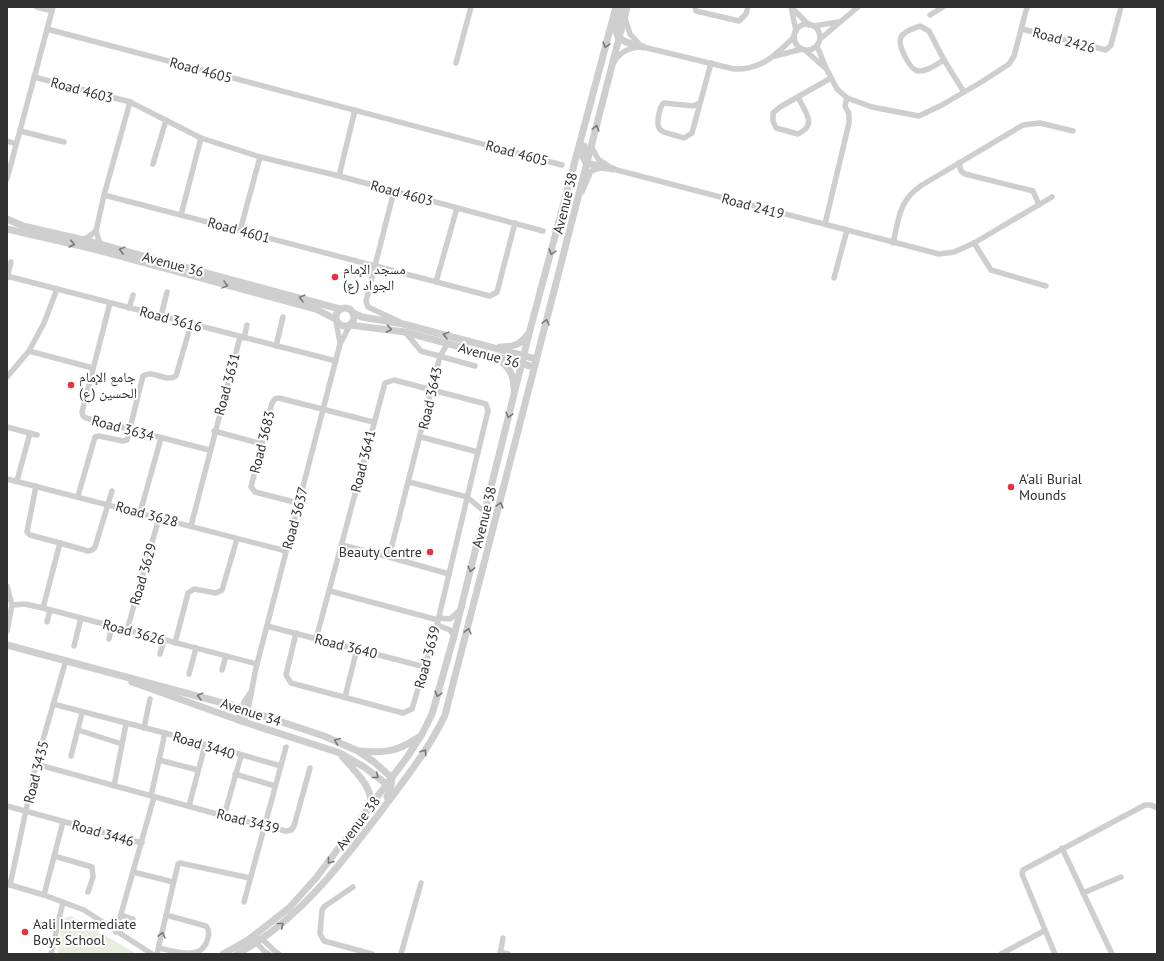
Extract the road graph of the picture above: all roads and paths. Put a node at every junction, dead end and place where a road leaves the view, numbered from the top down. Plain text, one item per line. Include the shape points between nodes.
1 (37, 7) edge
2 (471, 7) edge
3 (616, 7) edge
4 (621, 7) edge
5 (627, 7) edge
6 (695, 7) edge
7 (748, 7) edge
8 (858, 7) edge
9 (943, 7) edge
10 (1028, 7) edge
11 (1121, 7) edge
12 (52, 9) edge
13 (930, 15) dead end
14 (625, 17) junction
15 (839, 22) junction
16 (812, 25) junction
17 (47, 29) junction
18 (1022, 29) junction
19 (795, 34) junction
20 (619, 39) junction
21 (820, 39) junction
22 (818, 46) junction
23 (643, 47) junction
24 (804, 50) junction
25 (775, 56) junction
26 (944, 60) junction
27 (456, 63) dead end
28 (711, 63) junction
29 (613, 64) junction
30 (826, 68) junction
31 (34, 77) junction
32 (831, 78) junction
33 (964, 92) junction
34 (798, 97) junction
35 (847, 98) junction
36 (591, 101) junction
37 (130, 102) junction
38 (700, 103) junction
39 (355, 110) junction
40 (166, 120) junction
41 (20, 131) junction
42 (1073, 131) dead end
43 (201, 138) junction
44 (7, 141) edge
45 (64, 142) dead end
46 (16, 144) junction
47 (591, 146) junction
48 (260, 157) junction
49 (586, 162) junction
50 (959, 163) junction
51 (153, 164) dead end
52 (562, 165) dead end
53 (613, 169) junction
54 (339, 176) junction
55 (7, 179) edge
56 (394, 191) junction
57 (104, 194) junction
58 (1052, 197) dead end
59 (1039, 205) junction
60 (457, 208) junction
61 (181, 215) junction
62 (573, 218) junction
63 (7, 219) edge
64 (515, 223) junction
65 (825, 224) junction
66 (7, 229) edge
67 (847, 230) junction
68 (96, 231) junction
69 (240, 231) junction
70 (543, 231) dead end
71 (84, 240) junction
72 (893, 243) junction
73 (974, 243) junction
74 (100, 244) junction
75 (11, 262) dead end
76 (375, 266) junction
77 (7, 277) edge
78 (834, 278) dead end
79 (436, 282) junction
80 (1046, 286) dead end
81 (57, 289) junction
82 (168, 292) dead end
83 (133, 295) dead end
84 (110, 303) junction
85 (129, 308) junction
86 (340, 309) junction
87 (354, 313) junction
88 (161, 316) junction
89 (283, 317) dead end
90 (336, 320) junction
91 (191, 324) junction
92 (350, 324) junction
93 (403, 324) junction
94 (247, 325) dead end
95 (530, 330) junction
96 (405, 332) junction
97 (242, 337) junction
98 (448, 343) junction
99 (340, 344) junction
100 (276, 346) junction
101 (29, 351) junction
102 (492, 351) junction
103 (440, 356) junction
104 (524, 356) junction
105 (336, 361) junction
106 (535, 363) junction
107 (522, 364) junction
108 (475, 366) dead end
109 (93, 368) junction
110 (7, 377) edge
111 (432, 390) junction
112 (515, 394) junction
113 (324, 409) junction
114 (373, 422) junction
115 (7, 427) edge
116 (130, 430) junction
117 (214, 431) junction
118 (30, 433) junction
119 (36, 435) dead end
120 (421, 437) junction
121 (161, 438) junction
122 (262, 444) junction
123 (209, 450) junction
124 (478, 452) junction
125 (7, 479) edge
126 (18, 481) junction
127 (409, 482) junction
128 (36, 486) junction
129 (112, 491) dead end
130 (78, 496) junction
131 (467, 497) junction
132 (108, 504) junction
133 (298, 504) junction
134 (485, 512) junction
135 (140, 513) junction
136 (159, 518) junction
137 (191, 526) junction
138 (237, 539) junction
139 (60, 543) junction
140 (342, 545) junction
141 (286, 551) junction
142 (389, 557) junction
143 (449, 574) junction
144 (7, 586) edge
145 (330, 591) junction
146 (12, 605) junction
147 (43, 608) junction
148 (461, 609) junction
149 (50, 610) junction
150 (81, 618) junction
151 (438, 621) junction
152 (47, 622) dead end
153 (112, 626) junction
154 (267, 626) junction
155 (127, 630) junction
156 (7, 631) edge
157 (296, 634) junction
158 (454, 636) junction
159 (109, 639) dead end
160 (316, 639) junction
161 (164, 640) junction
162 (175, 643) junction
163 (7, 645) edge
164 (74, 646) dead end
165 (196, 648) junction
166 (357, 649) junction
167 (160, 654) dead end
168 (226, 656) junction
169 (66, 660) junction
170 (257, 664) junction
171 (425, 666) junction
172 (93, 667) junction
173 (222, 670) dead end
174 (189, 674) dead end
175 (345, 697) junction
176 (150, 699) dead end
177 (53, 704) junction
178 (245, 710) junction
179 (82, 713) junction
180 (241, 721) junction
181 (126, 724) junction
182 (144, 728) junction
183 (78, 730) junction
184 (165, 734) junction
185 (422, 734) junction
186 (122, 744) junction
187 (205, 745) junction
188 (286, 747) dead end
189 (358, 751) junction
190 (340, 753) junction
191 (71, 756) dead end
192 (241, 756) junction
193 (159, 760) junction
194 (36, 764) junction
195 (281, 766) junction
196 (310, 768) dead end
197 (198, 770) junction
198 (236, 774) junction
199 (392, 778) junction
200 (401, 784) junction
201 (114, 786) junction
202 (274, 786) junction
203 (389, 786) junction
204 (152, 796) junction
205 (7, 806) edge
206 (189, 806) junction
207 (371, 808) junction
208 (1157, 808) edge
209 (26, 811) junction
210 (224, 816) junction
211 (63, 822) junction
212 (265, 825) junction
213 (368, 828) junction
214 (142, 843) junction
215 (1062, 848) junction
216 (54, 856) junction
217 (133, 872) junction
218 (1121, 877) dead end
219 (250, 878) junction
220 (173, 882) junction
221 (421, 883) dead end
222 (8, 885) edge
223 (353, 887) dead end
224 (88, 892) dead end
225 (1083, 893) junction
226 (44, 895) junction
227 (63, 902) junction
228 (244, 902) dead end
229 (121, 915) junction
230 (166, 915) junction
231 (132, 928) dead end
232 (264, 928) junction
233 (116, 932) junction
234 (1044, 932) junction
235 (503, 938) dead end
236 (259, 939) junction
237 (248, 940) junction
238 (158, 951) edge
239 (500, 953) edge
240 (51, 954) edge
241 (152, 954) edge
242 (223, 954) edge
243 (236, 954) edge
244 (269, 954) edge
245 (279, 954) edge
246 (372, 954) edge
247 (402, 954) edge
248 (508, 954) edge
249 (1001, 954) edge
250 (1055, 954) edge
251 (1112, 954) edge

1 - 12 street
2 - 27 street
3 -> 36 street, Avenue 38
4 - 20 street via 616,27
5 - 14 street, Avenue 38
6 - 7 street via 696,11 739,21 746,14
8 - 15 street
9 - 13 street
10 - 18 street, Road 2426
11 - 18 street, Road 2426 via 1111,45 1106,50
12 - 17 street
14 - 20 street, Avenue 38
14 - 23 street via 630,34
15 - 16 street
15 - 21 street
16 - 19 street via 801,26
16 - 19 street via 791,7
16 - 21 street via 818,30
17 - 31 street
17 - 39 street, Road 4605
18 - 33 street, Road 2426 via 1009,64
19 - 24 street via 796,45
19 - 25 street
20 - 23 street
20 - 29 street, Avenue 38
21 - 22 street
22 - 24 street
22 - 30 street, Road 2426
23 - 28 street
23 - 29 street via 622,52
24 - 25 street
24 - 30 street, Road 2426
25 - 28 street via 765,63 744,70 734,70
26 - 26 street via 920,71 914,70 900,44 901,36 911,29 924,27 929,31
26 - 33 street
28 - 38 street
47 -> 29 street, Avenue 38
30 - 32 street, Road 2426
31 - 37 street, Road 4603
31 - 41 street
32 - 34 street
32 - 35 street, Road 2426 via 837,89
33 - 35 street, Road 2426 via 918,116 872,107
34 - 34 street via 773,113 776,128 798,134 810,125
35 - 65 street via 845,106 849,114 849,123
36 - 49 street via 590,119 582,154
36 -> 95 street, Avenue 38
37 - 40 street, Road 4603
37 - 57 street, Road 4603
38 - 38 street via 689,136 681,137 657,128 661,106 664,103 693,106
39 - 52 street, Road 4605
39 - 54 street
40 - 43 street, Road 4603
40 - 51 street
41 - 45 street
41 - 46 street
42 - 50 street via 1040,123 1023,125
43 - 48 street, Road 4603
43 - 61 street
44 - 46 street
46 - 55 street
47 - 49 street, Avenue 38
47 - 53 street, Road 2419 via 598,159
48 - 54 street, Road 4603
48 - 69 street
49 - 53 street
49 - 62 street, Avenue 38
50 - 59 street via 962,171 968,175 1033,191
50 - 72 street via 907,196
53 - 62 street, Road 2419 via 600,168 591,171
53 - 65 street, Road 2419
54 - 56 street, Road 4603
56 - 60 street, Road 4603
56 - 76 street
57 - 61 street, Road 4601
57 - 68 street, Road 4603
58 - 59 street, Road 2419
59 - 73 street, Road 2419
60 - 64 street, Road 4603
60 - 79 street
61 - 69 street, Road 4601
106 -> 62 street, Avenue 38
63 - 71 street, Avenue 36 via 23,226
64 - 70 street, Road 4603
64 - 79 street, Road 4601 via 496,294 487,296
65 - 67 street, Road 2419
66 -> 90 street, Avenue 36 via 90,248 316,309
67 - 72 street, Road 2419
67 - 78 street
68 - 71 street
68 - 74 street, Road 4603
69 - 76 street, Road 4601
71 - 74 street, Avenue 36
72 - 73 street, Road 2419 via 939,254 954,252
73 - 80 street via 991,270
86 -> 74 street, Avenue 36
75 - 77 street
76 - 79 street, Road 4601
76 - 93 street via 367,306
77 - 81 street, Road 3616
81 - 84 street, Road 3616
81 - 101 street via 44,323
82 - 88 street
83 - 85 street
84 - 85 street, Road 3616
84 - 109 street, Road 3634
85 - 88 street, Road 3616
86 - 87 street via 349,308
86 - 90 street via 336,313
87 - 92 street via 354,319
87 - 93 street, Avenue 36 via 367,318
88 - 91 street, Road 3616
89 - 100 street
90 - 92 street via 341,326
90 - 99 street, Road 3637
91 - 97 street, Road 3616
91 - 116 street via 176,376 143,376
92 -> 96 street, Avenue 36
92 - 99 street, Road 3637
102 -> 93 street, Avenue 36
94 - 97 street, Road 3631
95 - 102 street via 524,340 515,346
95 - 104 street, Avenue 38
96 - 98 street, Avenue 36
96 - 103 street, Road 3643 via 419,350
97 - 100 street, Road 3616
97 - 117 street, Road 3631
98 - 102 street, Avenue 36
98 - 103 street
99 - 105 street, Road 3637
100 - 105 street, Road 3616
101 - 109 street
101 - 110 street
102 - 104 street, Avenue 36
102 - 107 street, Avenue 36
102 - 112 street via 509,369 514,381
103 - 108 street
103 - 111 street, Road 3643
104 - 106 street, Avenue 36
104 - 107 street, Avenue 38
105 - 113 street, Road 3637
106 - 107 street, Avenue 36
200 -> 106 street, Avenue 38 via 436,734 449,704
107 - 112 street, Avenue 38
109 - 116 street, Road 3634 via 83,416
111 - 114 street, Road 3641 via 394,380 388,381 385,383
111 - 120 street, Road 3643
111 - 124 street, Road 3641 via 487,406
112 -> 134 street, Avenue 38
113 - 114 street, Road 3683
113 - 122 street, Road 3683 via 275,399
113 - 133 street, Road 3637
114 - 140 street, Road 3641
115 - 118 street
116 - 121 street, Road 3634
116 - 130 street via 125,441 95,437
117 - 122 street, Road 3631
117 - 123 street, Road 3631
118 - 119 street
118 - 126 street
120 - 124 street, Road 3643
120 - 127 street, Road 3643
121 - 123 street, Road 3634
121 - 135 street, Road 3634
122 - 133 street, Road 3683 via 252,491
123 - 137 street, Road 3631
124 - 131 street
125 - 126 street, Road 3628
126 - 128 street, Road 3628
127 - 131 street
127 - 142 street, Road 3643
128 - 130 street, Road 3628
128 - 139 street via 27,532
129 - 132 street
130 - 132 street, Road 3628
131 - 134 street
131 - 143 street
132 - 135 street, Road 3628
132 - 139 street via 92,550
133 - 141 street, Road 3637
134 -> 148 street, Avenue 38
135 - 136 street, Road 3628
136 - 137 street, Road 3628
136 - 155 street, Road 3629
137 - 138 street, Road 3628
138 - 141 street, Road 3628
138 - 162 street via 222,590 216,594 194,589 188,593
139 - 147 street
140 - 142 street
140 - 145 street, Road 3641
141 - 154 street, Road 3637
142 - 143 street
143 - 151 street
144 - 146 street
145 - 151 street, Road 3639
145 - 160 street, Road 3641
146 - 147 street, Road 3626 via 25,604
146 - 156 street
147 - 149 street, Road 3626
148 - 151 street via 450,619
148 - 158 street, Avenue 38
149 - 150 street, Road 3626
149 - 152 street
150 - 153 street, Road 3626
150 - 164 street
151 - 158 street
151 - 171 street, Road 3639
153 - 155 street, Road 3626
153 - 159 street
154 - 157 street, Road 3640
154 - 170 street, Road 3637
155 - 161 street, Road 3626
157 - 160 street, Road 3640
157 - 175 street, Road 3639 via 286,675 289,682
158 -> 185 street, Avenue 38 via 438,693
160 - 166 street, Road 3640
161 - 162 street, Road 3626
161 - 167 street
162 - 165 street, Road 3626
163 - 169 street, Avenue 34
165 - 168 street, Road 3626
165 - 174 street
166 - 171 street, Road 3640
166 - 175 street
168 - 170 street, Road 3626
168 - 173 street
169 - 172 street, Avenue 34
169 - 177 street, Road 3435
170 - 178 street, Road 3637
171 - 175 street, Road 3639 via 413,707 406,712
178 -> 172 street, Avenue 34
172 - 180 street, Avenue 34
176 - 182 street
177 - 179 street, Road 3440
177 - 194 street, Road 3435
178 - 180 street, Road 3637
189 -> 178 street, Avenue 34 via 324,736
179 - 181 street, Road 3440
179 - 183 street
180 - 190 street, Avenue 34
181 - 182 street, Road 3440
181 - 186 street
182 - 184 street, Road 3440
183 - 186 street
183 - 191 street
184 - 187 street, Road 3440
184 - 193 street
185 - 189 street via 393,751
185 - 199 street, Avenue 38
186 - 201 street
187 - 192 street, Road 3440
187 - 197 street
188 - 195 street
189 - 199 street, Avenue 34
190 -> 203 street, Avenue 34
190 - 207 street via 369,792 372,798
192 - 195 street, Road 3440
192 - 198 street
193 - 197 street
193 - 204 street
194 - 201 street, Road 3439
194 - 209 street, Road 3435
195 - 202 street
196 - 212 street, Road 3439 via 291,830
197 - 206 street
198 - 202 street, Road 3440
198 - 210 street
199 - 203 street
200 - 203 street
200 - 213 street, Avenue 38
201 - 204 street, Road 3439
202 - 212 street
203 - 207 street, Avenue 38
203 - 213 street via 388,795 370,820
204 - 206 street, Road 3439
204 - 214 street
205 - 209 street, Road 3446
206 - 210 street, Road 3439
207 -> 232 street, Avenue 38 via 316,878 289,908
208 - 215 street via 1145,805
209 - 211 street, Road 3446
209 - 222 street, Road 3435
210 - 212 street, Road 3439
211 - 214 street, Road 3446
211 - 216 street, Road 3446
212 - 219 street
236 -> 213 street, Avenue 38 via 290,918
214 - 217 street
215 - 225 street
215 - 234 street via 1026,866 1022,874
216 - 224 street via 92,867 93,877
216 - 226 street, Road 3446
217 - 220 street
217 - 229 street
218 - 225 street
219 - 220 street via 180,863 177,865
219 - 228 street
220 - 230 street
221 - 247 street
222 - 226 street
223 - 246 street via 325,906 321,914 320,934 324,941
225 - 251 street
226 - 227 street
227 - 233 street via 84,910
227 - 240 street
229 - 231 street via 133,919
229 - 233 street
238 -> 230 street
230 - 238 street via 206,926 209,929 208,939 203,950 196,954
232 - 236 street
232 - 237 street, Avenue 38
233 - 241 street
234 - 249 street
234 - 250 street
235 - 239 street
236 - 237 street
236 - 243 street, Avenue 38
236 - 244 street
236 - 245 street
237 - 242 street, Avenue 38
239 - 248 street

